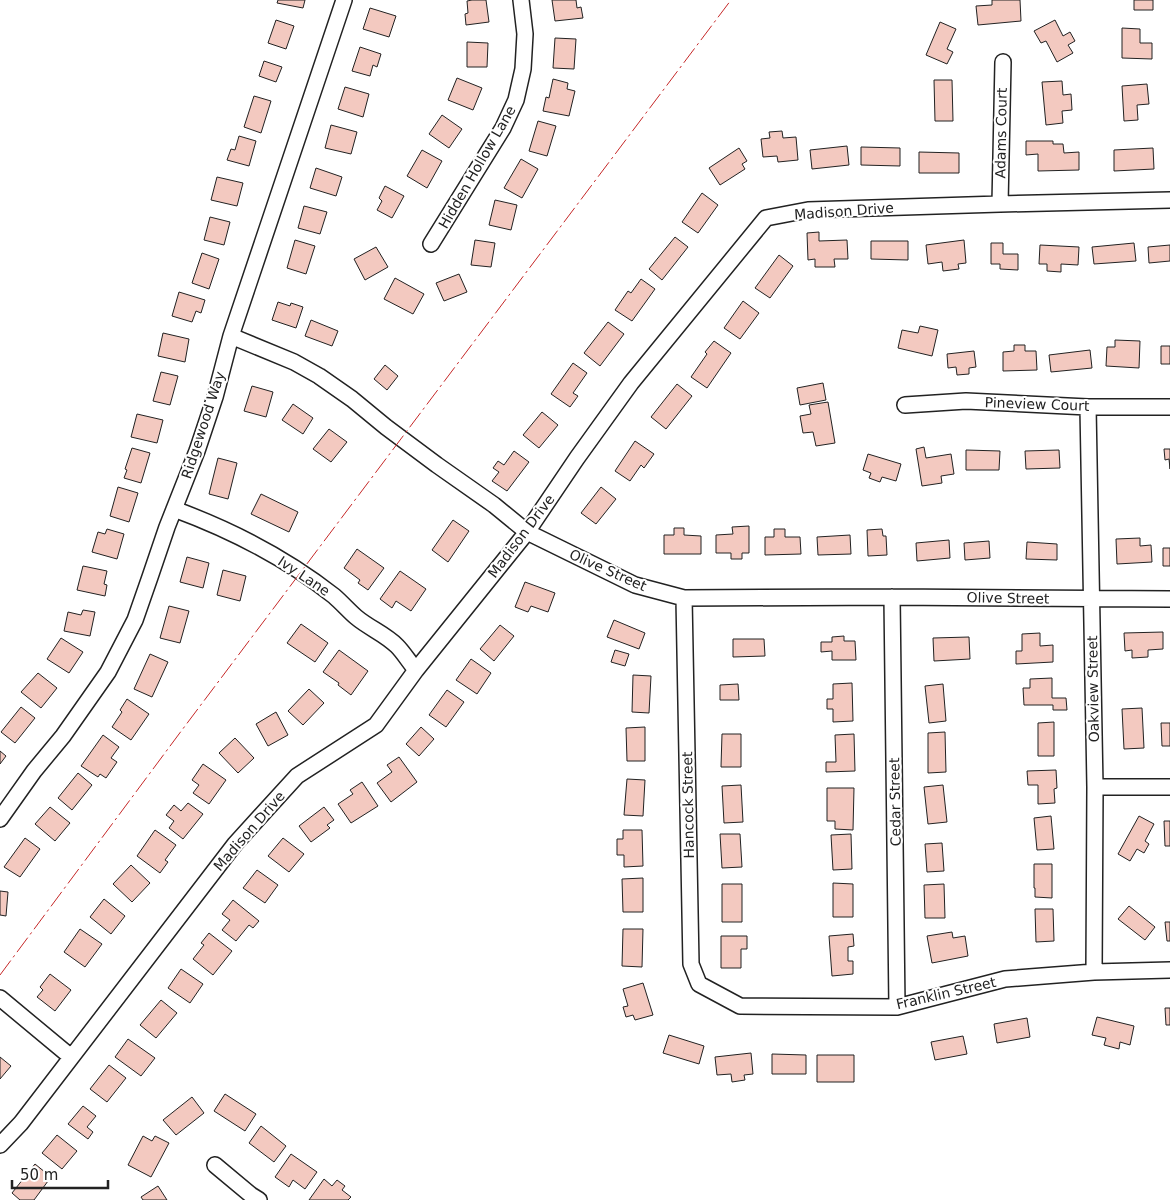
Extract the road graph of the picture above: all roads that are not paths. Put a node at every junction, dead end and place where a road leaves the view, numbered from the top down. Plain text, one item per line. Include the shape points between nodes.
1 (344, 0) edge
2 (521, 0) edge
3 (1002, 62) dead end
4 (1170, 200) edge
5 (1000, 204) junction
6 (432, 244) dead end
7 (231, 336) junction
8 (905, 405) dead end
9 (1088, 407) junction
10 (1170, 407) edge
11 (174, 509) junction
12 (527, 532) junction
13 (892, 597) junction
14 (684, 598) junction
15 (1091, 599) junction
16 (1170, 599) edge
17 (416, 670) junction
18 (1095, 787) junction
19 (1170, 787) edge
20 (0, 819) edge
21 (1170, 970) edge
22 (1094, 972) junction
23 (723, 997) joint
24 (0, 998) edge
25 (897, 1006) junction
26 (71, 1057) junction
27 (0, 1145) edge
28 (215, 1166) dead end
29 (259, 1200) edge

1 - 7 street, Ridgewood Way
2 - 6 street, Hidden Hollow Lane via 525,34 524,69 516,100 503,128
3 - 5 street, Adams Court
4 - 5 street, Madison Drive
5 - 12 street, Madison Drive via 808,210 766,218 631,383
7 - 11 street, Ridgewood Way via 215,397
7 - 12 street, Olive Street via 319,376
8 - 9 street, Pineview Court via 966,401
9 - 10 street, Pineview Court
9 - 15 street, Oakview Street
11 - 17 street, Ivy Lane via 241,537 314,581 396,646
11 - 20 street, Ridgewood Way via 135,620 108,672
12 - 14 street, Olive Street via 635,585
12 - 17 street, Madison Drive
13 - 14 street, Olive Street
13 - 15 street, Olive Street
13 - 25 street, Cedar Street
14 - 23 street, Hancock Street via 690,964 699,984
15 - 16 street, Olive Street
15 - 18 street, Oakview Street
17 - 26 street, Madison Drive via 376,725 297,776 235,844
18 - 19 street
18 - 22 street, Oakview Street
21 - 22 street, Franklin Street
22 - 25 street, Franklin Street via 1005,979
23 - 25 street, Franklin Street via 740,1006
24 - 26 street
26 - 27 street, Madison Drive via 21,1123
28 - 29 street

